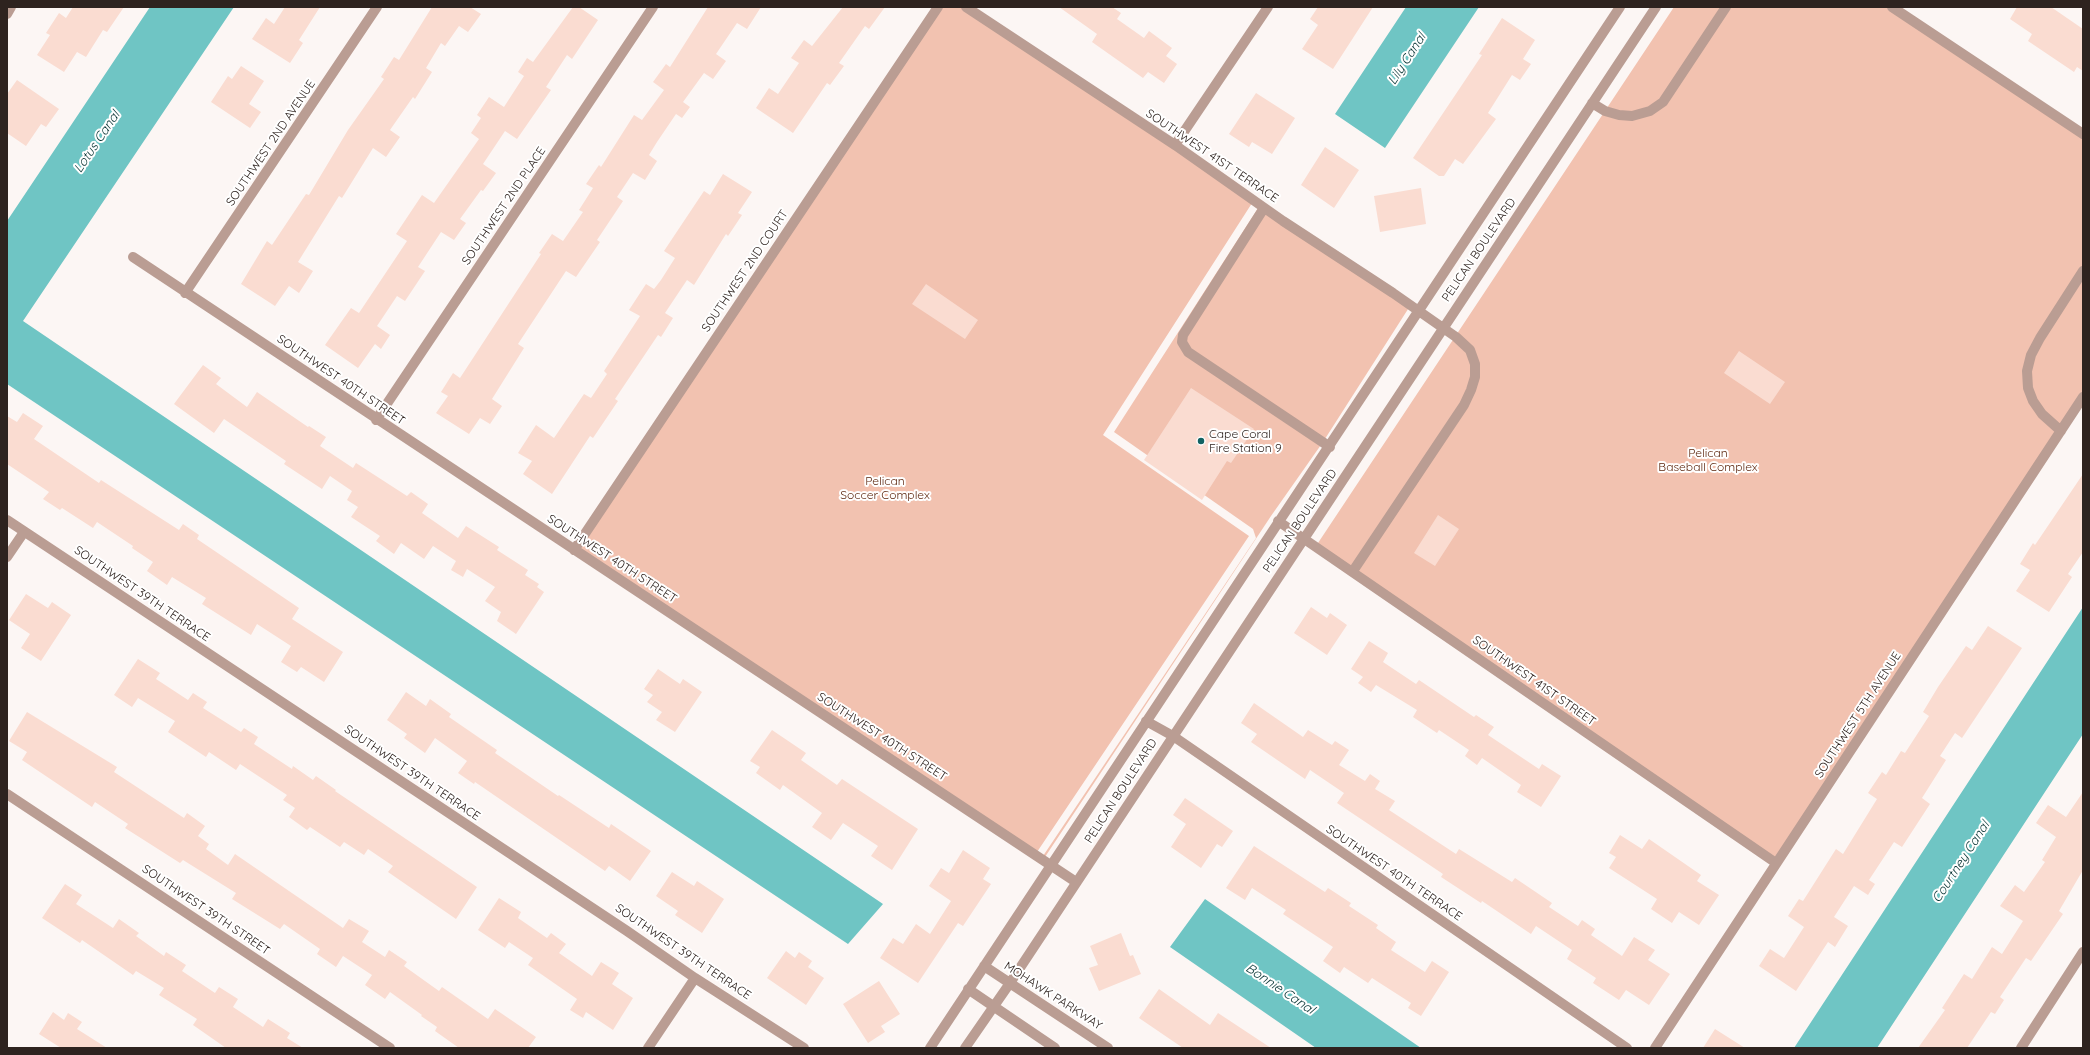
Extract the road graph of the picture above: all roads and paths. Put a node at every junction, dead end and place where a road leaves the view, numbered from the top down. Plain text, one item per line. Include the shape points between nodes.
1 (12, 7) edge
2 (377, 7) edge
3 (653, 7) edge
4 (938, 7) edge
5 (966, 7) edge
6 (1268, 7) edge
7 (1620, 7) edge
8 (1656, 7) edge
9 (1726, 7) edge
10 (1892, 7) edge
11 (7, 14) edge
12 (1592, 103) junction
13 (2083, 134) edge
14 (1175, 145) junction
15 (1264, 208) junction
16 (133, 257) dead end
17 (2083, 270) edge
18 (185, 293) junction
19 (1418, 310) junction
20 (1443, 327) junction
21 (2083, 397) edge
22 (376, 420) junction
23 (2061, 431) junction
24 (1330, 447) junction
25 (7, 520) edge
26 (1278, 521) junction
27 (24, 532) junction
28 (1304, 538) junction
29 (574, 550) junction
30 (7, 557) edge
31 (1353, 571) junction
32 (1146, 721) junction
33 (1173, 736) junction
34 (7, 794) edge
35 (1776, 864) junction
36 (1051, 865) junction
37 (1076, 882) junction
38 (2083, 952) edge
39 (984, 966) junction
40 (695, 978) junction
41 (1010, 983) junction
42 (968, 989) junction
43 (993, 1006) junction
44 (390, 1048) edge
45 (648, 1048) edge
46 (804, 1048) edge
47 (930, 1048) edge
48 (965, 1048) edge
49 (1055, 1048) edge
50 (1108, 1048) edge
51 (1627, 1048) edge
52 (1655, 1048) edge
53 (2021, 1048) edge

1 - 11 street
2 - 18 street, SOUTHWEST 2ND AVENUE
3 - 22 street, SOUTHWEST 2ND PLACE
4 - 29 street, SOUTHWEST 2ND COURT
5 - 14 street, SOUTHWEST 41ST TERRACE
6 - 14 street
7 - 19 street, PELICAN BOULEVARD
8 - 12 street, PELICAN BOULEVARD
9 - 12 street via 1663,102 1650,111 1632,116 1605,111
10 - 13 street
12 - 20 street, PELICAN BOULEVARD
14 - 15 street, SOUTHWEST 41ST TERRACE
15 - 19 street, SOUTHWEST 41ST TERRACE
15 - 24 street via 1183,335 1182,342 1188,352
16 - 18 street, SOUTHWEST 40TH STREET
17 - 23 street via 2040,338 2031,355 2027,371 2028,388 2033,401 2042,414
18 - 22 street, SOUTHWEST 40TH STREET
19 - 20 street, SOUTHWEST 41ST TERRACE
19 - 24 street, PELICAN BOULEVARD
20 - 28 street, PELICAN BOULEVARD
20 - 31 street, SOUTHWEST 41ST TERRACE via 1470,350 1475,364 1471,390 1460,411
21 - 23 street, SOUTHWEST 5TH AVENUE
22 - 29 street, SOUTHWEST 40TH STREET
23 - 35 street, SOUTHWEST 5TH AVENUE
24 - 26 street, PELICAN BOULEVARD
25 - 27 street, SOUTHWEST 39TH TERRACE
26 - 28 street, SOUTHWEST 41ST STREET
26 - 32 street, PELICAN BOULEVARD
27 - 30 street
27 - 40 street, SOUTHWEST 39TH TERRACE
28 - 31 street, SOUTHWEST 41ST STREET
28 - 33 street, PELICAN BOULEVARD
29 - 36 street, SOUTHWEST 40TH STREET
31 - 35 street, SOUTHWEST 41ST STREET
32 - 33 street, SOUTHWEST 40TH TERRACE
32 - 36 street, PELICAN BOULEVARD
33 - 37 street, PELICAN BOULEVARD
33 - 51 street, SOUTHWEST 40TH TERRACE
34 - 44 street, SOUTHWEST 39TH STREET
35 - 52 street, SOUTHWEST 5TH AVENUE
36 - 37 street, SOUTHWEST 40TH STREET
36 - 39 street, PELICAN BOULEVARD
37 - 41 street, PELICAN BOULEVARD
38 - 53 street
39 - 41 street, MOHAWK PARKWAY
39 - 42 street, PELICAN BOULEVARD
40 - 45 street
40 - 46 street, SOUTHWEST 39TH TERRACE
41 - 43 street, PELICAN BOULEVARD
41 - 50 street, MOHAWK PARKWAY
42 - 43 street
42 - 47 street, PELICAN BOULEVARD
43 - 48 street, PELICAN BOULEVARD
43 - 49 street

